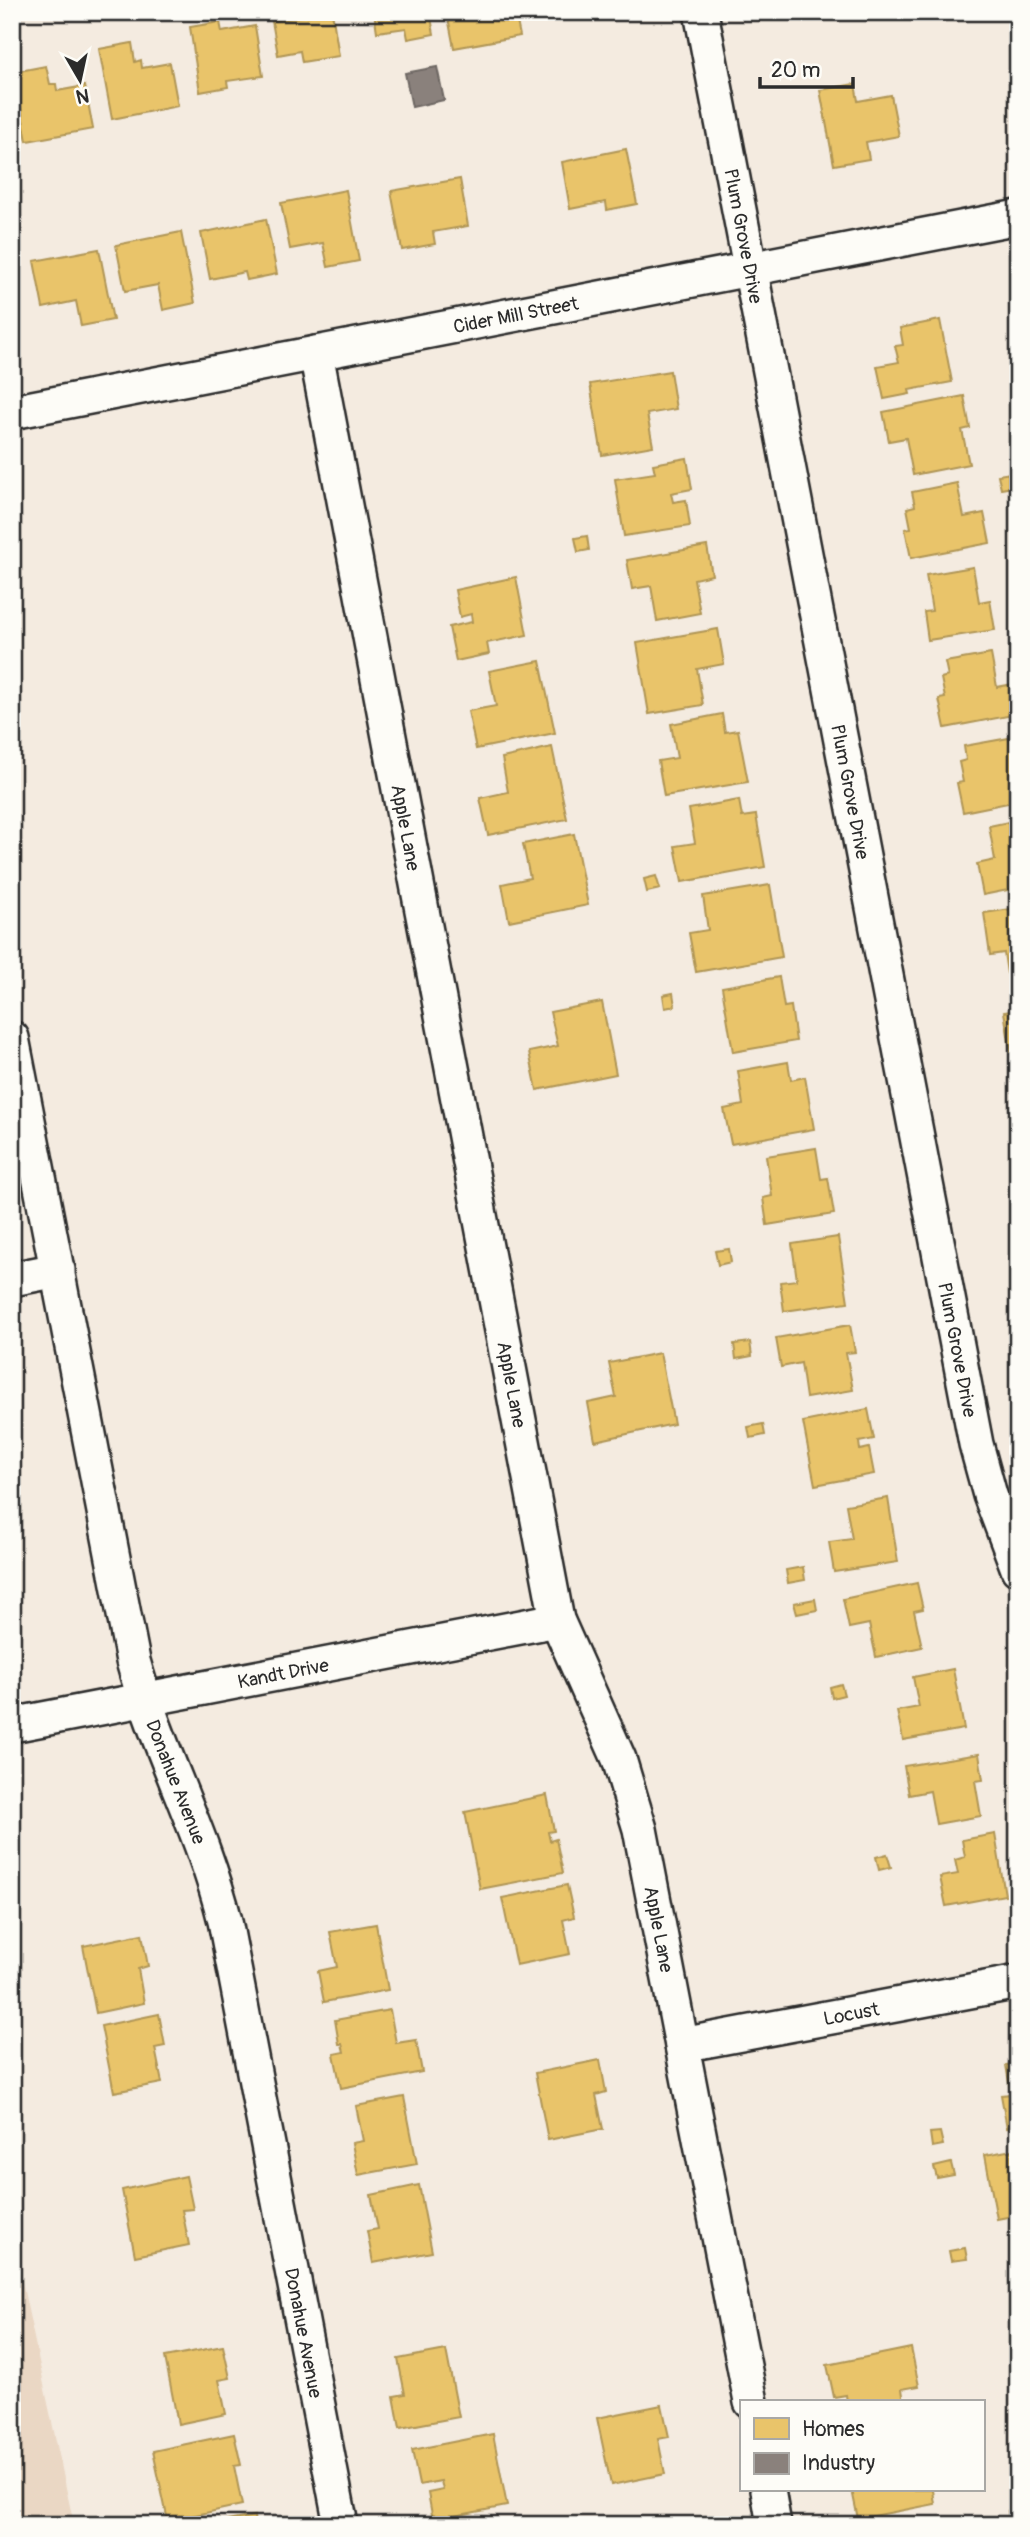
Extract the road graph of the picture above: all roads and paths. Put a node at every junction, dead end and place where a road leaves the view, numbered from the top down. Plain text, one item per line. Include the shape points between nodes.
1 (701, 12) edge
2 (1018, 217) edge
3 (750, 268) junction
4 (316, 353) junction
5 (12, 412) edge
6 (12, 1038) edge
7 (58, 1270) junction
8 (12, 1279) edge
9 (1004, 1493) edge
10 (1018, 1569) edge
11 (556, 1620) junction
12 (143, 1700) junction
13 (12, 1725) edge
14 (1018, 1982) edge
15 (682, 2045) junction
16 (751, 2400) edge
17 (768, 2492) edge
18 (341, 2525) edge
19 (774, 2525) edge

1 - 3 street, Plum Grove Drive
2 - 3 street, Cider Mill Street
3 - 4 street, Cider Mill Street
3 - 9 street, Plum Grove Drive via 976,1444
4 - 5 street, Cider Mill Street
4 - 11 street, Apple Lane
6 - 7 street, Donahue Avenue
7 - 8 street
7 - 12 street, Donahue Avenue
9 - 10 street, Plum Grove Drive
11 - 12 street, Kandt Drive
11 - 15 street, Apple Lane via 631,1792
12 - 13 street, Kandt Drive
12 - 18 street, Donahue Avenue via 205,1850 222,1911
14 - 15 street, Locust
15 - 16 street, Apple Lane
17 - 19 street

